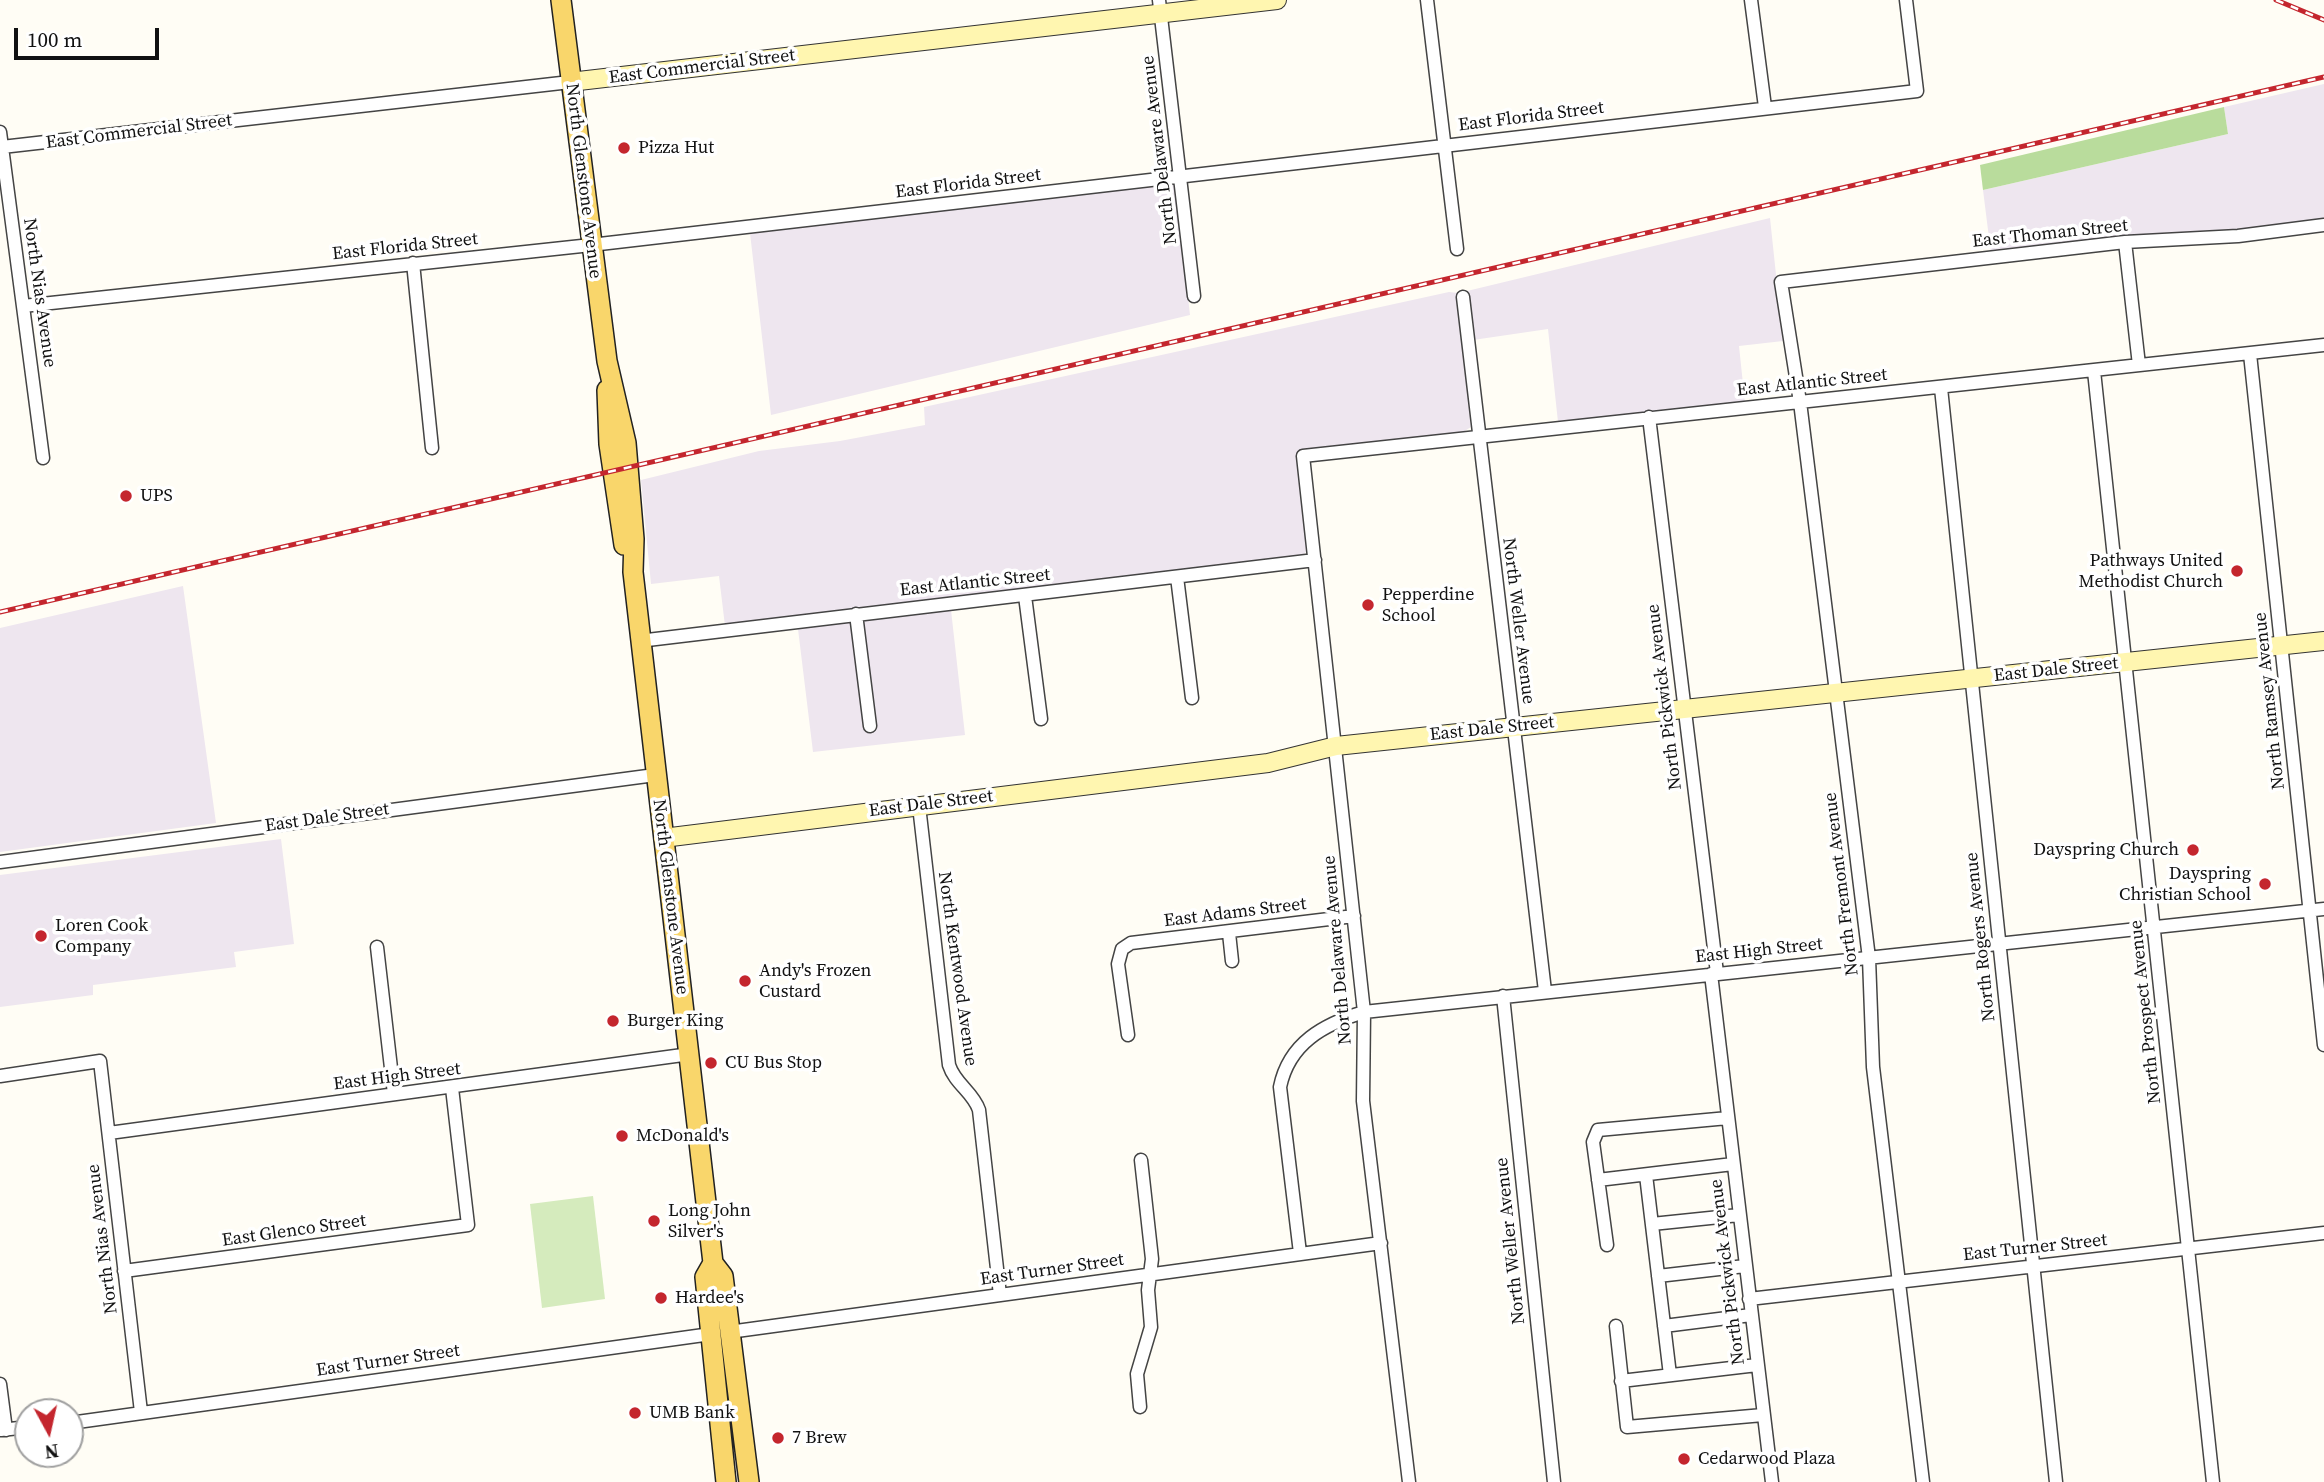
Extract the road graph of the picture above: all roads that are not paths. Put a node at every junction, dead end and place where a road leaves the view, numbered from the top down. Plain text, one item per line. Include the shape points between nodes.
1 (561, 0) edge
2 (1277, 0) edge
3 (1427, 0) edge
4 (1751, 0) edge
5 (1906, 0) edge
6 (1160, 7) edge
7 (570, 82) junction
8 (1765, 107) junction
9 (0, 132) edge
10 (1445, 145) junction
11 (2, 148) edge
12 (1182, 177) junction
13 (2324, 225) edge
14 (2125, 242) junction
15 (592, 245) junction
16 (1457, 249) dead end
17 (413, 263) junction
18 (1781, 282) joint
19 (1195, 296) dead end
20 (1463, 297) dead end
21 (23, 306) junction
22 (2324, 345) edge
23 (2250, 354) junction
24 (2139, 365) junction
25 (2094, 371) junction
26 (1941, 388) junction
27 (1800, 402) junction
28 (1649, 417) junction
29 (1477, 436) junction
30 (432, 447) dead end
31 (1303, 456) joint
32 (43, 458) dead end
33 (1315, 560) junction
34 (1177, 577) junction
35 (1025, 596) junction
36 (856, 614) junction
37 (639, 641) junction
38 (2324, 641) edge
39 (2281, 646) junction
40 (2125, 663) junction
41 (1971, 679) junction
42 (1836, 693) junction
43 (1192, 698) dead end
44 (1684, 710) junction
45 (1041, 719) dead end
46 (870, 726) dead end
47 (1514, 726) junction
48 (1336, 746) junction
49 (655, 775) junction
50 (919, 806) junction
51 (663, 838) junction
52 (0, 862) edge
53 (2317, 909) edge
54 (1354, 916) junction
55 (2154, 926) junction
56 (1229, 933) junction
57 (1999, 943) junction
58 (377, 947) dead end
59 (1869, 958) junction
60 (1232, 961) dead end
61 (1714, 973) junction
62 (1545, 991) junction
63 (1503, 996) junction
64 (1364, 1012) junction
65 (1128, 1035) dead end
66 (2324, 1045) edge
67 (690, 1054) junction
68 (0, 1076) edge
69 (452, 1088) junction
70 (394, 1094) junction
71 (1728, 1118) junction
72 (109, 1133) junction
73 (1141, 1160) dead end
74 (1733, 1164) junction
75 (1646, 1175) junction
76 (1598, 1180) junction
77 (1739, 1215) junction
78 (1652, 1224) junction
79 (2324, 1233) edge
80 (1381, 1243) junction
81 (1607, 1245) dead end
82 (2189, 1249) junction
83 (1300, 1254) junction
84 (2034, 1265) junction
85 (1745, 1266) junction
86 (124, 1271) junction
87 (1151, 1274) junction
88 (1658, 1276) junction
89 (1899, 1282) junction
90 (1000, 1295) junction
91 (1749, 1299) junction
92 (1751, 1315) junction
93 (1616, 1326) dead end
94 (1664, 1326) junction
95 (720, 1333) junction
96 (1757, 1365) junction
97 (1670, 1375) junction
98 (1621, 1381) junction
99 (0, 1384) edge
100 (1140, 1407) dead end
101 (141, 1412) junction
102 (1763, 1415) junction
103 (84, 1421) edge
104 (3, 1430) edge
105 (723, 1451) junction
106 (719, 1482) edge
107 (726, 1482) edge
108 (748, 1482) edge
109 (1409, 1482) edge
110 (1554, 1482) edge
111 (1772, 1482) edge
112 (1923, 1482) edge
113 (2056, 1482) edge
114 (2213, 1482) edge

1 - 7 main road, North Glenstone Avenue
2 - 6 street, East Commercial Street
3 - 10 street
4 - 8 street
5 - 8 street, East Florida Street via 1917,91
6 - 7 street, East Commercial Street
6 - 12 street, North Delaware Avenue
7 - 11 street, East Commercial Street
7 - 15 main road, North Glenstone Avenue
8 - 10 street, East Florida Street
9 - 11 street, North Nias Avenue
10 - 12 street, East Florida Street
10 - 16 street
11 - 21 street, North Nias Avenue
12 - 15 street, East Florida Street
12 - 19 street, North Delaware Avenue
13 - 14 street, East Thoman Street via 2238,236
14 - 18 street, East Thoman Street
14 - 24 street
15 - 17 street, East Florida Street
15 - 37 main road, North Glenstone Avenue via 607,361 615,491 633,572
17 - 21 street, East Florida Street
17 - 30 street
18 - 27 street, North Fremont Avenue
20 - 29 street, North Weller Avenue
21 - 32 street, North Nias Avenue
22 - 23 street, East Atlantic Street
23 - 24 street, East Atlantic Street
23 - 39 street, North Ramsey Avenue
24 - 25 street, East Atlantic Street
25 - 26 street, East Atlantic Street
25 - 40 street, North Prospect Avenue
26 - 27 street, East Atlantic Street
26 - 41 street, North Rogers Avenue
27 - 28 street, East Atlantic Street
27 - 42 street, North Fremont Avenue
28 - 29 street, East Atlantic Street
28 - 44 street, North Pickwick Avenue
29 - 31 street, East Atlantic Street
29 - 47 street, North Weller Avenue
31 - 33 street, North Delaware Avenue
33 - 34 street, East Atlantic Street
33 - 48 street, North Delaware Avenue
34 - 35 street, East Atlantic Street
34 - 43 street
35 - 36 street, East Atlantic Street
35 - 45 street
36 - 37 street, East Atlantic Street
36 - 46 street
37 - 49 main road, North Glenstone Avenue
38 - 39 street, East Dale Street
39 - 40 street, East Dale Street
39 - 53 street, North Ramsey Avenue
40 - 41 street, East Dale Street
40 - 55 street, North Prospect Avenue
41 - 42 street, East Dale Street
41 - 57 street, North Rogers Avenue
42 - 44 street, East Dale Street
42 - 59 street, North Fremont Avenue
44 - 47 street, East Dale Street
44 - 61 street, North Pickwick Avenue
47 - 48 street, East Dale Street
47 - 62 street, North Weller Avenue
48 - 50 street, East Dale Street via 1268,763
48 - 54 street, North Delaware Avenue
49 - 51 main road, North Glenstone Avenue
49 - 52 street, East Dale Street
50 - 51 street, East Dale Street
50 - 90 street, North Kentwood Avenue via 949,1065 979,1110
51 - 67 main road, North Glenstone Avenue
53 - 55 street, East High Street
53 - 66 street, North Ramsey Avenue
54 - 56 street, East Adams Street
54 - 64 street, North Delaware Avenue
55 - 57 street, East High Street
55 - 82 street, North Prospect Avenue
56 - 60 street
56 - 65 street, East Adams Street via 1117,945
57 - 59 street, East High Street
57 - 84 street, North Rogers Avenue
58 - 70 street
59 - 61 street, East High Street
59 - 89 street, North Fremont Avenue via 1873,1068
61 - 62 street, East High Street
61 - 71 street, North Pickwick Avenue
62 - 63 street, East High Street
63 - 64 street, East High Street
63 - 110 street, North Weller Avenue
64 - 80 street, North Delaware Avenue via 1363,1101
64 - 83 street, East High Street via 1310,1035 1283,1069 1282,1115
67 - 69 street, East High Street
67 - 95 main road, North Glenstone Avenue via 709,1270 723,1276
68 - 72 street, North Nias Avenue via 100,1061
69 - 70 street, East High Street
69 - 86 street, East Glenco Street via 468,1225
70 - 72 street, East High Street
71 - 74 street, North Pickwick Avenue
71 - 76 street via 1598,1130 1593,1142
72 - 86 street, North Nias Avenue
73 - 87 street
74 - 75 street
74 - 77 street, North Pickwick Avenue
75 - 76 street
75 - 78 street
76 - 81 street
77 - 78 street
77 - 85 street, North Pickwick Avenue
78 - 88 street
79 - 82 street, East Turner Street
80 - 83 street, East Turner Street
80 - 109 street, North Delaware Avenue
82 - 84 street, East Turner Street
82 - 114 street, North Prospect Avenue
83 - 87 street, East Turner Street
84 - 89 street, East Turner Street
84 - 113 street, North Rogers Avenue
85 - 88 street
85 - 91 street, North Pickwick Avenue
86 - 101 street, North Nias Avenue
87 - 90 street, East Turner Street
87 - 100 street via 1151,1333 1136,1382
88 - 94 street
89 - 91 street, East Turner Street
89 - 112 street, North Fremont Avenue
90 - 95 street, East Turner Street
91 - 92 street, North Pickwick Avenue
92 - 94 street
92 - 96 street, North Pickwick Avenue
93 - 98 street
94 - 97 street
95 - 101 street, East Turner Street
95 - 105 main road, North Glenstone Avenue
95 - 108 main road via 728,1397 738,1407
96 - 97 street
96 - 102 street, North Pickwick Avenue
97 - 98 street
98 - 102 street via 1631,1429
99 - 104 street
101 - 103 street, East Turner Street
102 - 111 street, North Pickwick Avenue
105 - 106 main road
105 - 107 main road, North Glenstone Avenue

